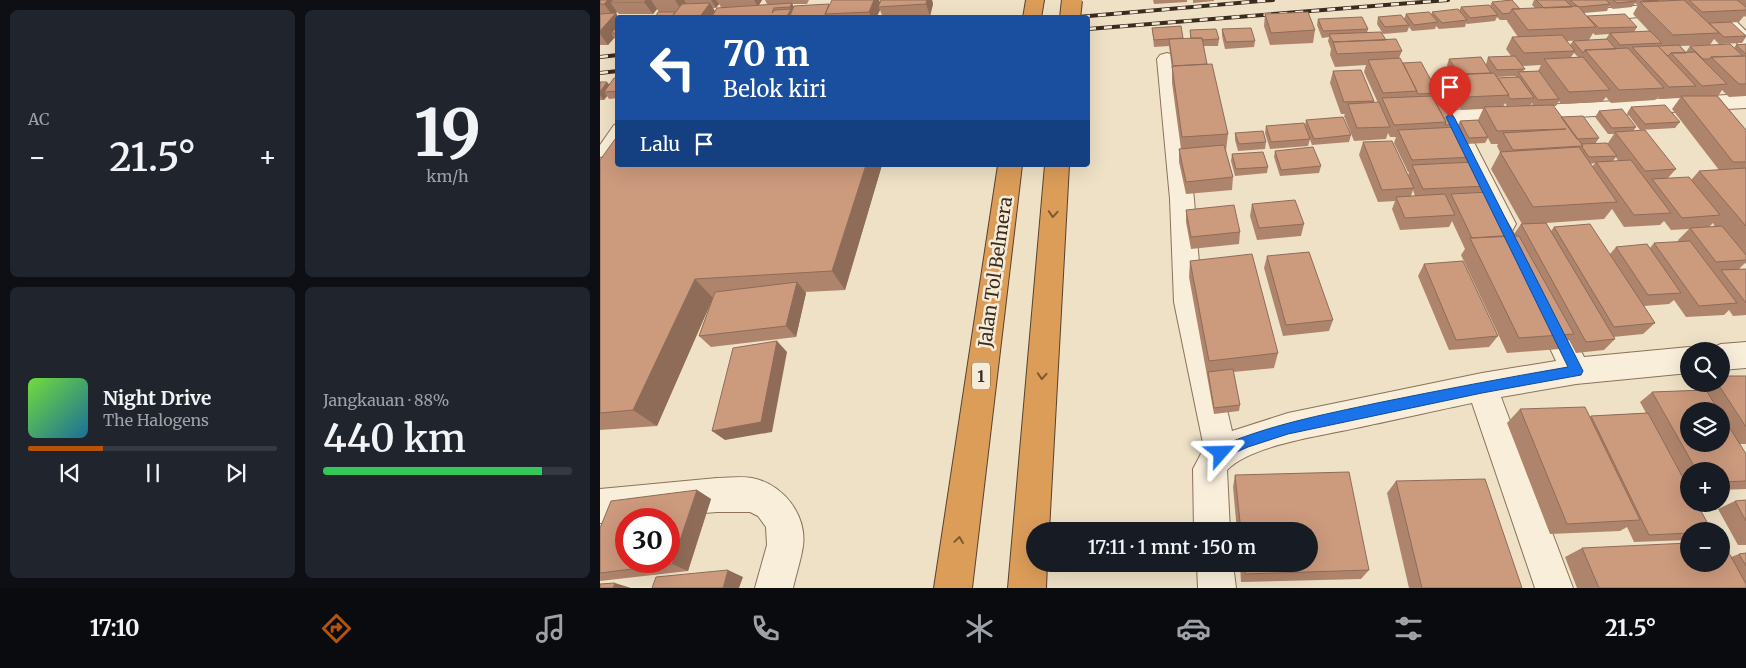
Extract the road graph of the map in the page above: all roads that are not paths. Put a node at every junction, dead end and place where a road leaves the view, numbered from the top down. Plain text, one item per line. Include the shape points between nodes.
1 (1036, 0) edge
2 (1072, 0) edge
3 (1746, 2) edge
4 (1033, 15) edge
5 (1070, 15) edge
6 (1585, 16) edge
7 (1730, 26) edge
8 (1746, 41) edge
9 (1167, 59) dead end
10 (1746, 100) edge
11 (615, 131) edge
12 (600, 153) edge
13 (1010, 167) edge
14 (1057, 167) edge
15 (1514, 246) edge
16 (1536, 291) edge
17 (1680, 361) edge
18 (1576, 371) junction
19 (1482, 387) junction
20 (1221, 453) junction
21 (600, 506) edge
22 (1211, 522) edge
23 (1216, 572) edge
24 (774, 588) edge
25 (953, 588) edge
26 (1026, 588) edge
27 (1217, 588) edge
28 (1554, 588) edge

1 - 4 highway
2 - 5 highway, bridge
3 - 6 street
7 - 8 street
9 - 20 street via 1182,199 1188,302
10 - 15 street via 1450,117
11 - 12 lane
25 -> 13 highway, Jalan Tol Belmera / 1
14 -> 26 highway
16 - 18 street
17 - 18 street
18 - 19 street
19 - 20 street via 1288,428
19 - 28 street
20 - 22 street via 1213,461 1209,482
21 - 24 street via 717,494 752,495 770,504 784,526 785,545
23 - 27 street

